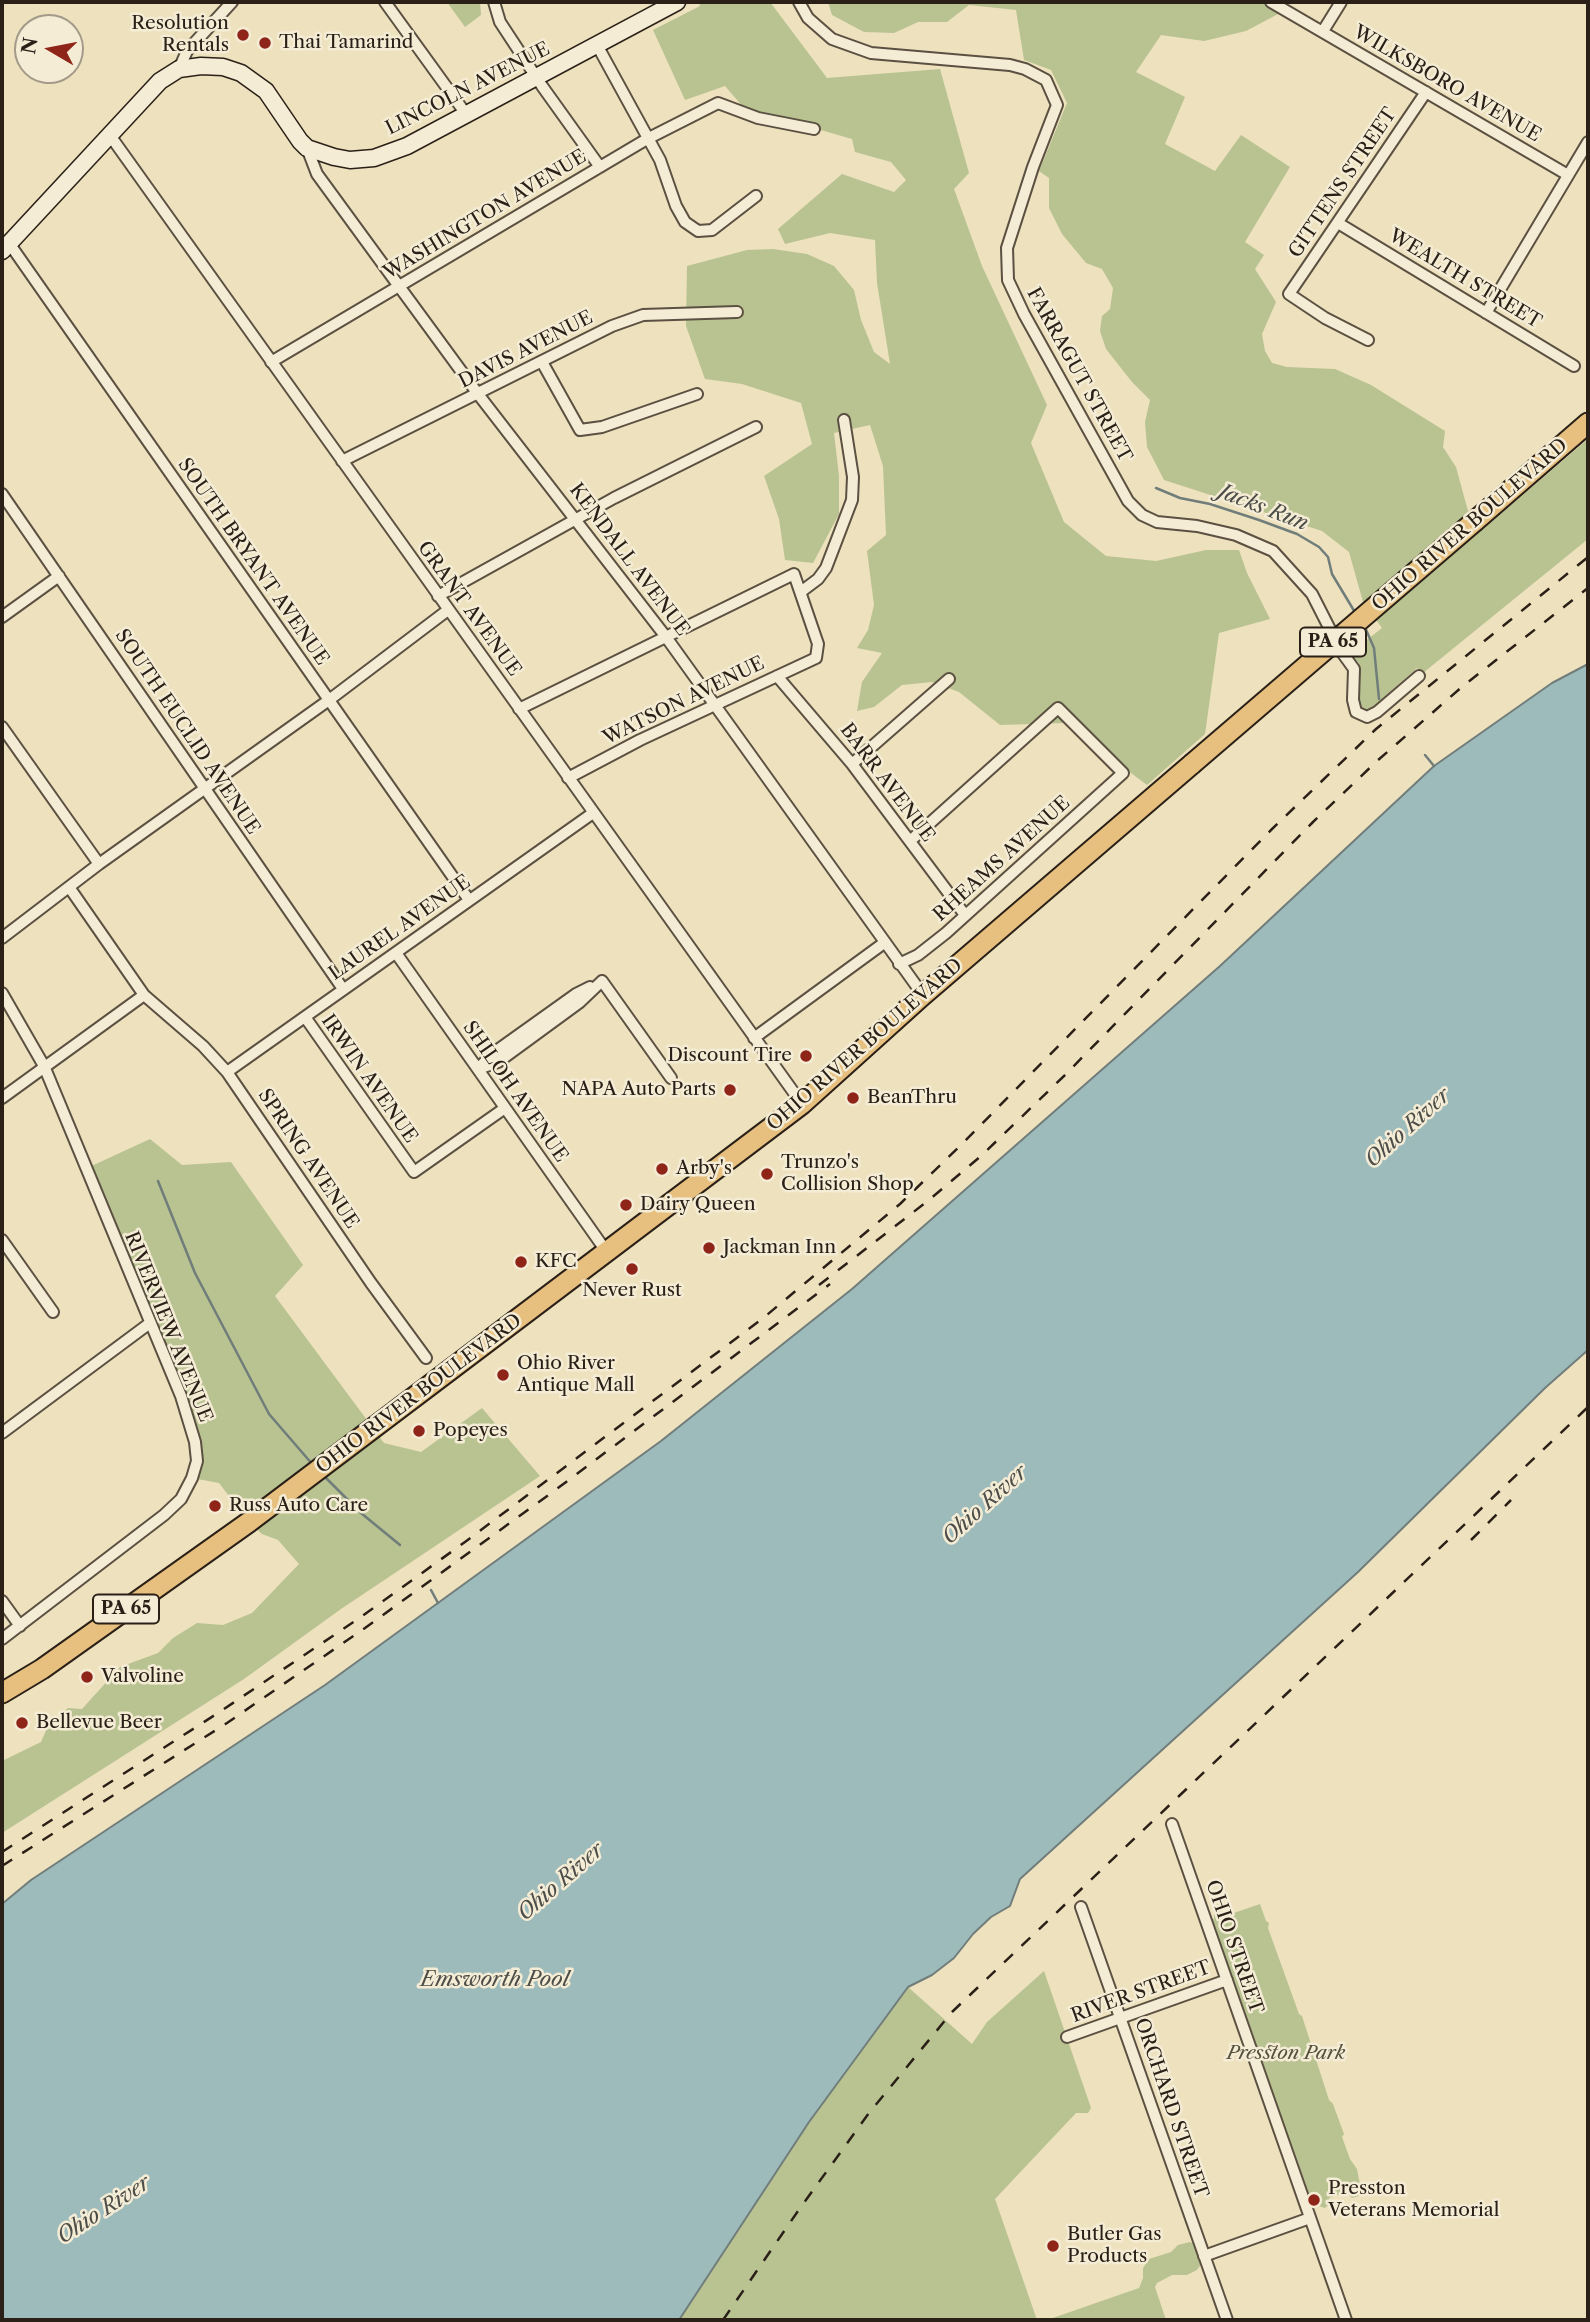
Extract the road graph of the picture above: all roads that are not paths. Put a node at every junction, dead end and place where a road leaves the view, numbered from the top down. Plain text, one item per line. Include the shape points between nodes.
1 (385, 2) edge
2 (799, 2) edge
3 (1271, 2) edge
4 (1341, 2) edge
5 (228, 3) edge
6 (494, 3) edge
7 (671, 5) edge
8 (1323, 31) junction
9 (597, 45) junction
10 (179, 69) junction
11 (537, 78) junction
12 (1426, 92) junction
13 (466, 114) junction
14 (814, 130) dead end
15 (108, 134) junction
16 (648, 139) junction
17 (1588, 142) edge
18 (307, 148) junction
19 (600, 167) junction
20 (1568, 175) junction
21 (756, 196) dead end
22 (1338, 223) junction
23 (4, 242) edge
24 (399, 286) junction
25 (737, 312) dead end
26 (1486, 313) junction
27 (1368, 340) dead end
28 (271, 362) junction
29 (542, 362) junction
30 (1574, 366) dead end
31 (478, 394) junction
32 (697, 394) dead end
33 (844, 419) dead end
34 (1588, 423) edge
35 (756, 427) dead end
36 (342, 461) junction
37 (2, 494) edge
38 (576, 520) junction
39 (59, 576) junction
40 (802, 592) junction
41 (438, 596) junction
42 (449, 610) junction
43 (2, 617) edge
44 (667, 637) junction
45 (776, 676) junction
46 (1419, 676) dead end
47 (949, 679) dead end
48 (329, 700) junction
49 (713, 705) junction
50 (519, 709) junction
51 (2, 727) edge
52 (852, 764) junction
53 (568, 778) junction
54 (205, 789) junction
55 (593, 813) junction
56 (910, 841) junction
57 (99, 864) junction
58 (69, 887) junction
59 (469, 900) junction
60 (965, 915) junction
61 (2, 938) edge
62 (884, 943) junction
63 (396, 953) junction
64 (899, 964) junction
65 (343, 989) junction
66 (2, 993) edge
67 (144, 995) junction
68 (923, 995) junction
69 (304, 1017) junction
70 (754, 1038) junction
71 (44, 1066) junction
72 (478, 1069) junction
73 (227, 1072) junction
74 (671, 1078) dead end
75 (2, 1098) edge
76 (802, 1104) junction
77 (505, 1108) junction
78 (2, 1240) edge
79 (606, 1251) junction
80 (53, 1312) dead end
81 (150, 1323) junction
82 (426, 1357) dead end
83 (2, 1433) edge
84 (2, 1601) edge
85 (20, 1626) junction
86 (2, 1639) edge
87 (2, 1693) edge
88 (1172, 1824) dead end
89 (1081, 1907) dead end
90 (1227, 1980) junction
91 (1121, 2018) junction
92 (1067, 2036) dead end
93 (1310, 2218) junction
94 (1204, 2256) junction
95 (1227, 2320) edge
96 (1346, 2320) edge

1 - 13 street
2 - 46 street, FARRAGUT STREET via 808,18 832,38 870,53 1010,65 1046,80 1058,105 1007,248 1009,280 1128,501 1157,522 1236,535 1273,551 1312,594 1354,669 1356,712 1367,717 1377,712
3 - 8 street, WILKSBORO AVENUE
4 - 8 street
5 - 10 street via 187,51
6 - 11 street via 500,22
7 - 9 street, LINCOLN AVENUE
8 - 12 street, WILKSBORO AVENUE
9 - 11 street, LINCOLN AVENUE
9 - 16 street
10 - 15 street via 160,81
10 - 18 street via 201,65 241,73 266,91
11 - 13 street, LINCOLN AVENUE
11 - 19 street
12 - 20 street, WILKSBORO AVENUE
12 - 22 street, GITTENS STREET
13 - 18 street, LINCOLN AVENUE via 374,158 350,160
14 - 16 street, WASHINGTON AVENUE via 758,118 718,103
15 - 23 street
15 - 28 street, GRANT AVENUE
16 - 19 street, WASHINGTON AVENUE
16 - 21 street via 679,214 698,231 712,230
17 - 20 street
18 - 24 street, KENDALL AVENUE via 317,174
19 - 24 street, WASHINGTON AVENUE
20 - 26 street
22 - 26 street, WEALTH STREET
22 - 27 street, GITTENS STREET via 1289,295
23 - 48 street, SOUTH BRYANT AVENUE
24 - 28 street, WASHINGTON AVENUE
24 - 31 street, KENDALL AVENUE
25 - 29 street, DAVIS AVENUE via 643,315
26 - 30 street, WEALTH STREET
28 - 36 street, GRANT AVENUE
29 - 31 street, DAVIS AVENUE
29 - 32 street via 580,430 602,427
31 - 36 street, DAVIS AVENUE
31 - 38 street, KENDALL AVENUE
33 - 40 street via 852,500 826,568
34 - 68 highway, OHIO RIVER BOULEVARD / PA 65, bridge
35 - 38 street
36 - 41 street, GRANT AVENUE
37 - 39 street, SOUTH EUCLID AVENUE
38 - 41 street
38 - 44 street, KENDALL AVENUE
39 - 43 street
39 - 54 street, SOUTH EUCLID AVENUE
40 - 44 street via 794,574
40 - 45 street, WATSON AVENUE via 818,644 816,659
41 - 42 street, GRANT AVENUE
42 - 48 street
42 - 50 street, GRANT AVENUE
44 - 49 street, KENDALL AVENUE
44 - 50 street
45 - 49 street, WATSON AVENUE
45 - 52 street, BARR AVENUE
47 - 52 street
48 - 54 street
48 - 59 street, SOUTH BRYANT AVENUE
49 - 53 street, WATSON AVENUE
49 - 62 street, KENDALL AVENUE
50 - 53 street, GRANT AVENUE
51 - 57 street
52 - 56 street, BARR AVENUE
53 - 55 street, GRANT AVENUE
54 - 57 street
54 - 65 street, SOUTH EUCLID AVENUE
55 - 59 street, LAUREL AVENUE
55 - 70 street, GRANT AVENUE
56 - 60 street, BARR AVENUE
56 - 60 street, RHEAMS AVENUE via 1058,708 1123,773
57 - 58 street
58 - 61 street
58 - 67 street, SPRING AVENUE
59 - 63 street, LAUREL AVENUE
60 - 64 street, RHEAMS AVENUE via 918,955
62 - 64 street, KENDALL AVENUE
62 - 70 street
63 - 65 street, LAUREL AVENUE
63 - 72 street, SHILOH AVENUE
64 - 68 street, KENDALL AVENUE
65 - 69 street, LAUREL AVENUE
66 - 71 street, RIVERVIEW AVENUE
67 - 71 street
67 - 73 street, SPRING AVENUE
68 - 76 highway, OHIO RIVER BOULEVARD / PA 65
69 - 73 street, LAUREL AVENUE
69 - 77 street, IRWIN AVENUE via 414,1172
70 - 76 street, GRANT AVENUE
71 - 75 street
71 - 81 street, RIVERVIEW AVENUE
72 - 74 street via 576,994 602,981
72 - 77 street, SHILOH AVENUE
73 - 82 street, SPRING AVENUE
76 - 79 highway, OHIO RIVER BOULEVARD / PA 65
77 - 79 street, SHILOH AVENUE
78 - 80 street
79 - 87 highway, OHIO RIVER BOULEVARD / PA 65 via 249,1522
81 - 83 street
81 - 85 street, RIVERVIEW AVENUE via 195,1442 197,1461 192,1478 181,1499 164,1515
84 - 85 street
85 - 86 street, RIVERVIEW AVENUE
88 - 90 street, OHIO STREET
89 - 91 street, ORCHARD STREET
90 - 91 street, RIVER STREET
90 - 93 street, OHIO STREET
91 - 92 street, RIVER STREET
91 - 94 street, ORCHARD STREET
93 - 94 street
93 - 96 street, OHIO STREET
94 - 95 street, ORCHARD STREET

